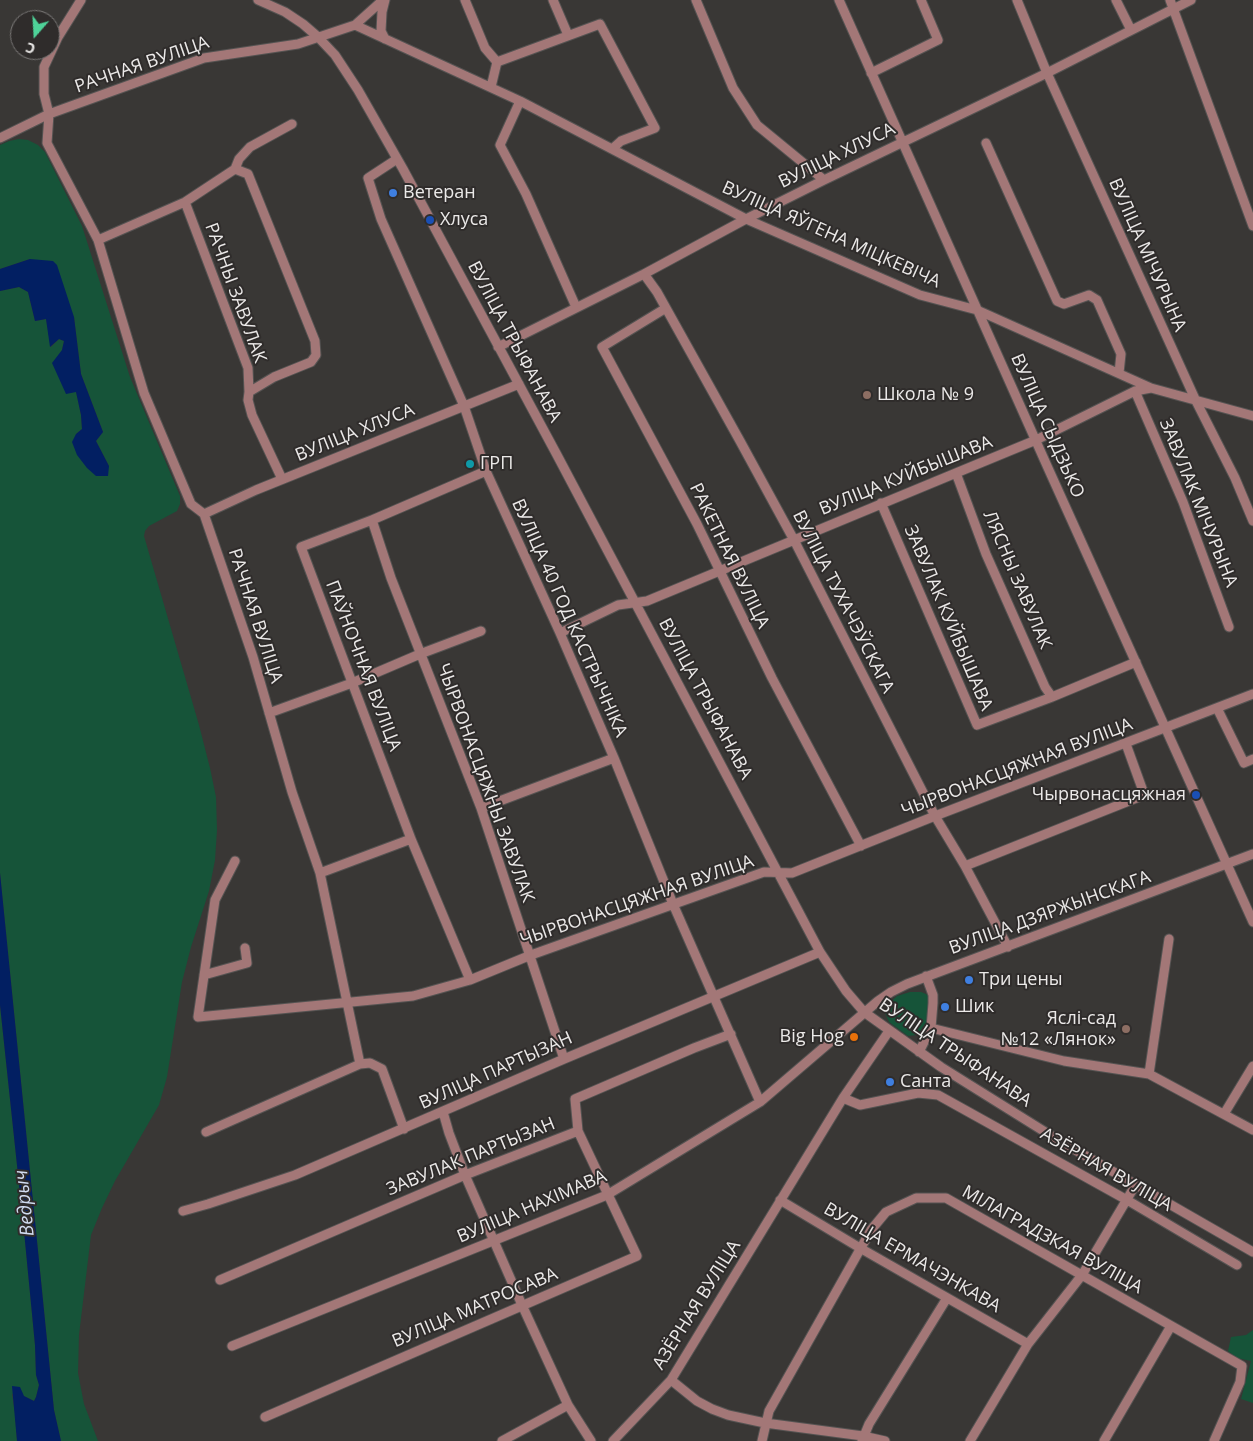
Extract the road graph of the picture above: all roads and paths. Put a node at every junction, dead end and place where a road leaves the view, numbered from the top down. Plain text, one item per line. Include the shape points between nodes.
1 (82, 0) edge
2 (258, 0) edge
3 (279, 0) edge
4 (384, 0) edge
5 (465, 0) edge
6 (554, 0) edge
7 (696, 0) edge
8 (839, 0) edge
9 (921, 0) edge
10 (1017, 0) edge
11 (1116, 0) edge
12 (1170, 0) edge
13 (1191, 0) edge
14 (1173, 9) junction
15 (285, 12) junction
16 (355, 25) junction
17 (1131, 30) junction
18 (568, 35) junction
19 (318, 37) junction
20 (385, 39) junction
21 (497, 62) junction
22 (871, 73) junction
23 (1046, 73) junction
24 (492, 87) junction
25 (520, 100) junction
26 (49, 114) junction
27 (292, 124) dead end
28 (0, 138) edge
29 (902, 143) junction
30 (986, 143) dead end
31 (612, 149) junction
32 (397, 159) junction
33 (235, 169) junction
34 (824, 180) junction
35 (185, 202) junction
36 (746, 219) junction
37 (1253, 226) edge
38 (98, 240) junction
39 (644, 274) junction
40 (576, 307) junction
41 (666, 308) junction
42 (977, 310) junction
43 (498, 347) junction
44 (1120, 373) junction
45 (519, 384) junction
46 (1151, 388) junction
47 (1135, 391) junction
48 (250, 392) junction
49 (1196, 401) junction
50 (464, 406) junction
51 (1253, 416) edge
52 (1036, 440) junction
53 (486, 471) junction
54 (956, 474) junction
55 (282, 479) junction
56 (880, 503) junction
57 (204, 514) junction
58 (372, 520) junction
59 (1253, 520) edge
60 (794, 540) junction
61 (719, 571) junction
62 (635, 602) junction
63 (1229, 627) dead end
64 (481, 631) dead end
65 (560, 633) junction
66 (420, 654) junction
67 (1136, 662) junction
68 (352, 683) junction
69 (1253, 694) edge
70 (1052, 697) junction
71 (1217, 708) junction
72 (269, 713) junction
73 (1166, 728) junction
74 (1126, 744) junction
75 (614, 758) junction
76 (1253, 759) edge
77 (481, 808) junction
78 (935, 816) junction
79 (411, 839) junction
80 (861, 846) junction
81 (1253, 854) edge
82 (235, 861) dead end
83 (1226, 864) junction
84 (965, 866) junction
85 (320, 873) junction
86 (778, 873) junction
87 (673, 904) junction
88 (1253, 922) edge
89 (1169, 939) dead end
90 (1008, 947) junction
91 (245, 948) dead end
92 (820, 952) junction
93 (531, 955) junction
94 (204, 975) junction
95 (926, 976) junction
96 (470, 980) junction
97 (713, 997) junction
98 (346, 1003) junction
99 (864, 1012) junction
100 (931, 1028) junction
101 (889, 1031) junction
102 (731, 1034) junction
103 (919, 1052) junction
104 (564, 1059) junction
105 (360, 1064) junction
106 (1253, 1066) edge
107 (1149, 1074) junction
108 (843, 1098) junction
109 (760, 1102) junction
110 (444, 1112) junction
111 (1224, 1114) junction
112 (404, 1129) junction
113 (1253, 1130) edge
114 (578, 1131) junction
115 (206, 1132) dead end
116 (465, 1175) junction
117 (1136, 1184) junction
118 (607, 1195) junction
119 (780, 1200) junction
120 (1127, 1200) junction
121 (183, 1210) dead end
122 (494, 1241) junction
123 (860, 1248) junction
124 (1252, 1248) edge
125 (1237, 1265) dead end
126 (1082, 1275) junction
127 (220, 1280) dead end
128 (947, 1298) junction
129 (522, 1305) junction
130 (1171, 1326) junction
131 (1028, 1344) junction
132 (232, 1346) dead end
133 (671, 1380) junction
134 (568, 1405) junction
135 (265, 1417) dead end
136 (765, 1423) junction
137 (862, 1439) edge
138 (502, 1441) edge
139 (591, 1441) edge
140 (613, 1441) edge
141 (762, 1441) edge
142 (885, 1441) edge
143 (970, 1441) edge
144 (1104, 1441) edge
145 (1214, 1441) edge

1 - 26 street via 58,37 44,67 44,94
2 - 15 street, ВУЛІЦА ТРЫФАНАВА
3 - 15 street
4 - 16 street, РАЧНАЯ ВУЛІЦА
4 - 20 street via 381,31
5 - 21 street via 485,48
6 - 18 street
7 - 34 street via 733,88 757,125
8 - 22 street, ВУЛІЦА СЫДЗЬКО
9 - 22 street via 938,40
10 - 23 street, ВУЛІЦА МІЧУРЫНА
11 - 17 street
12 - 14 street
13 - 14 street, ВУЛІЦА ХЛУСА
14 - 17 street, ВУЛІЦА ХЛУСА
14 - 37 street
15 - 19 street, ВУЛІЦА ТРЫФАНАВА
16 - 19 street, РАЧНАЯ ВУЛІЦА
16 - 20 street, ВУЛІЦА ЯЎГЕНА МІЦКЕВІЧА
17 - 23 street, ВУЛІЦА ХЛУСА
18 - 21 street
18 - 31 street via 600,24 655,128 622,141
19 - 26 street, РАЧНАЯ ВУЛІЦА via 298,44 204,58
19 - 32 street, ВУЛІЦА ТРЫФАНАВА via 335,55
20 - 24 street, ВУЛІЦА ЯЎГЕНА МІЦКЕВІЧА
21 - 24 street
22 - 29 street, ВУЛІЦА СЫДЗЬКО
23 - 29 street, ВУЛІЦА ХЛУСА
23 - 49 street, ВУЛІЦА МІЧУРЫНА
24 - 25 street, ВУЛІЦА ЯЎГЕНА МІЦКЕВІЧА
25 - 31 street, ВУЛІЦА ЯЎГЕНА МІЦКЕВІЧА
25 - 40 street via 500,145 526,194
26 - 28 street, РАЧНАЯ ВУЛІЦА
26 - 38 street, РАЧНАЯ ВУЛІЦА via 47,143
27 - 33 street via 250,147
29 - 34 street, ВУЛІЦА ХЛУСА
29 - 42 street, ВУЛІЦА СЫДЗЬКО
30 - 44 street via 1057,301 1064,304 1089,295 1097,300 1121,354
31 - 36 street, ВУЛІЦА ЯЎГЕНА МІЦКЕВІЧА
32 - 43 street, ВУЛІЦА ТРЫФАНАВА
32 - 50 street, ВУЛІЦА 40 ГОД КАСТРЫЧНІКА via 368,178 381,219
33 - 35 street
33 - 48 street via 248,174 315,341 316,354 311,362 274,377
34 - 36 street, ВУЛІЦА ХЛУСА
35 - 38 street
35 - 48 street, РАЧНЫ ЗАВУЛАК via 248,368
36 - 39 street, ВУЛІЦА ХЛУСА
36 - 42 street, ВУЛІЦА ЯЎГЕНА МІЦКЕВІЧА via 920,295
38 - 57 street, РАЧНАЯ ВУЛІЦА via 144,393 191,504
39 - 40 street, ВУЛІЦА ХЛУСА
39 - 41 street, ВУЛІЦА ТУХАЧЭЎСКАГА
40 - 43 street, ВУЛІЦА ХЛУСА
41 - 60 street, ВУЛІЦА ТУХАЧЭЎСКАГА
41 - 61 street, РАКЕТНАЯ ВУЛІЦА via 602,347
42 - 44 street, ВУЛІЦА ЯЎГЕНА МІЦКЕВІЧА
42 - 52 street, ВУЛІЦА СЫДЗЬКО
43 - 45 street, ВУЛІЦА ТРЫФАНАВА
44 - 46 street, ВУЛІЦА ЯЎГЕНА МІЦКЕВІЧА
45 - 50 street, ВУЛІЦА ХЛУСА
45 - 62 street, ВУЛІЦА ТРЫФАНАВА
46 - 47 street, ВУЛІЦА КУЙБЫШАВА
46 - 49 street, ВУЛІЦА ЯЎГЕНА МІЦКЕВІЧА
47 - 52 street, ВУЛІЦА КУЙБЫШАВА
47 - 63 street, ЗАВУЛАК МІЧУРЫНА via 1183,502
48 - 55 street, РАЧНЫ ЗАВУЛАК via 248,400 252,414
49 - 51 street, ВУЛІЦА ЯЎГЕНА МІЦКЕВІЧА
49 - 59 street, ВУЛІЦА МІЧУРЫНА
50 - 53 street, ВУЛІЦА 40 ГОД КАСТРЫЧНІКА
50 - 55 street, ВУЛІЦА ХЛУСА
52 - 54 street, ВУЛІЦА КУЙБЫШАВА
52 - 67 street, ВУЛІЦА СЫДЗЬКО
53 - 58 street, ПАЎНОЧНАЯ ВУЛІЦА
53 - 65 street, ВУЛІЦА 40 ГОД КАСТРЫЧНІКА
54 - 56 street, ВУЛІЦА КУЙБЫШАВА
54 - 70 street, ЛЯСНЫ ЗАВУЛАК via 986,554
55 - 57 street, ВУЛІЦА ХЛУСА
56 - 60 street, ВУЛІЦА КУЙБЫШАВА
56 - 70 street, ЗАВУЛАК КУЙБЫШАВА via 977,725
57 - 72 street, РАЧНАЯ ВУЛІЦА via 254,657
58 - 66 street, ЧЫРВОНАСЦЯЖНЫ ЗАВУЛАК
58 - 68 street, ПАЎНОЧНАЯ ВУЛІЦА via 301,547
60 - 61 street, ВУЛІЦА КУЙБЫШАВА
60 - 78 street, ВУЛІЦА ТУХАЧЭЎСКАГА
61 - 62 street, ВУЛІЦА КУЙБЫШАВА via 648,601
61 - 80 street, РАКЕТНАЯ ВУЛІЦА
62 - 65 street, ВУЛІЦА КУЙБЫШАВА via 618,605
62 - 86 street, ВУЛІЦА ТРЫФАНАВА
64 - 66 street
65 - 75 street, ВУЛІЦА 40 ГОД КАСТРЫЧНІКА
66 - 68 street
66 - 77 street, ЧЫРВОНАСЦЯЖНЫ ЗАВУЛАК
67 - 70 street, ЗАВУЛАК КУЙБЫШАВА
67 - 73 street, ВУЛІЦА СЫДЗЬКО
68 - 72 street
68 - 79 street, ПАЎНОЧНАЯ ВУЛІЦА
69 - 71 street, ЧЫРВОНАСЦЯЖНАЯ ВУЛІЦА
71 - 73 street, ЧЫРВОНАСЦЯЖНАЯ ВУЛІЦА
71 - 76 street via 1244,763
72 - 85 street, РАЧНАЯ ВУЛІЦА
73 - 74 street, ЧЫРВОНАСЦЯЖНАЯ ВУЛІЦА
73 - 83 street, ВУЛІЦА СЫДЗЬКО
74 - 78 street, ЧЫРВОНАСЦЯЖНАЯ ВУЛІЦА
74 - 84 street via 1143,791 1139,796
75 - 77 street
75 - 87 street, ВУЛІЦА 40 ГОД КАСТРЫЧНІКА
77 - 93 street, ЧЫРВОНАСЦЯЖНЫ ЗАВУЛАК
78 - 80 street, ЧЫРВОНАСЦЯЖНАЯ ВУЛІЦА
78 - 84 street, ВУЛІЦА ТУХАЧЭЎСКАГА
79 - 85 street
79 - 96 street, ПАЎНОЧНАЯ ВУЛІЦА
80 - 86 street, ЧЫРВОНАСЦЯЖНАЯ ВУЛІЦА via 792,873
81 - 83 street, ВУЛІЦА ДЗЯРЖЫНСКАГА
82 - 94 street, ЧЫРВОНАСЦЯЖНАЯ ВУЛІЦА via 215,900
83 - 88 street, ВУЛІЦА СЫДЗЬКО
83 - 90 street, ВУЛІЦА ДЗЯРЖЫНСКАГА
84 - 90 street, ВУЛІЦА ТУХАЧЭЎСКАГА
85 - 98 street, РАЧНАЯ ВУЛІЦА
86 - 87 street, ЧЫРВОНАСЦЯЖНАЯ ВУЛІЦА via 764,872
86 - 92 street, ВУЛІЦА ТРЫФАНАВА
87 - 93 street, ЧЫРВОНАСЦЯЖНАЯ ВУЛІЦА
87 - 97 street, ВУЛІЦА 40 ГОД КАСТРЫЧНІКА
89 - 107 street
90 - 95 street, ВУЛІЦА ДЗЯРЖЫНСКАГА
91 - 94 street via 247,962
92 - 97 street, ВУЛІЦА ПАРТЫЗАН
92 - 99 street, ВУЛІЦА ТРЫФАНАВА
93 - 96 street, ЧЫРВОНАСЦЯЖНАЯ ВУЛІЦА
93 - 104 street, ЧЫРВОНАСЦЯЖНЫ ЗАВУЛАК
94 - 98 street, ЧЫРВОНАСЦЯЖНАЯ ВУЛІЦА via 198,1016
95 - 99 street, ВУЛІЦА ДЗЯРЖЫНСКАГА via 891,992
95 - 100 street via 933,995
96 - 98 street, ЧЫРВОНАСЦЯЖНАЯ ВУЛІЦА via 413,996
97 - 102 street, ВУЛІЦА 40 ГОД КАСТРЫЧНІКА
97 - 104 street, ВУЛІЦА ПАРТЫЗАН
98 - 105 street, РАЧНАЯ ВУЛІЦА
99 - 101 street, ВУЛІЦА ТРЫФАНАВА
99 - 109 street, ВУЛІЦА НАХІМАВА
100 - 103 street
100 - 107 street via 1064,1061
101 - 103 street, ВУЛІЦА ТРЫФАНАВА
101 - 108 street, АЗЁРНАЯ ВУЛІЦА
102 - 109 street, ВУЛІЦА 40 ГОД КАСТРЫЧНІКА
102 - 114 street, ЗАВУЛАК ПАРТЫЗАН via 575,1100
103 - 117 street, ВУЛІЦА ТРЫФАНАВА via 1058,1140
104 - 110 street, ВУЛІЦА ПАРТЫЗАН
105 - 112 street via 370,1063 382,1069
105 - 115 street
106 - 111 street
107 - 111 street
108 - 119 street, АЗЁРНАЯ ВУЛІЦА
108 - 120 street, АЗЁРНАЯ ВУЛІЦА via 860,1105 918,1093 938,1095
109 - 118 street, ВУЛІЦА НАХІМАВА
110 - 112 street, ВУЛІЦА ПАРТЫЗАН
110 - 116 street
111 - 113 street
112 - 121 street, ВУЛІЦА ПАРТЫЗАН via 295,1175
114 - 116 street, ЗАВУЛАК ПАРТЫЗАН
114 - 118 street
116 - 122 street
116 - 127 street, ЗАВУЛАК ПАРТЫЗАН
117 - 120 street
117 - 124 street, ВУЛІЦА ТРЫФАНАВА
118 - 122 street, ВУЛІЦА НАХІМАВА
118 - 129 street, ВУЛІЦА МАТРОСАВА via 637,1256
119 - 123 street, ВУЛІЦА ЕРМАЧЭНКАВА
119 - 133 street, АЗЁРНАЯ ВУЛІЦА
120 - 125 street, АЗЁРНАЯ ВУЛІЦА
120 - 126 street
122 - 129 street
122 - 132 street, ВУЛІЦА НАХІМАВА
123 - 126 street, МІЛАГРАДЗКАЯ ВУЛІЦА via 886,1212 916,1198 946,1198
123 - 128 street, ВУЛІЦА ЕРМАЧЭНКАВА
123 - 136 street, МІЛАГРАДЗКАЯ ВУЛІЦА
126 - 130 street, МІЛАГРАДЗКАЯ ВУЛІЦА
126 - 131 street
128 - 131 street, ВУЛІЦА ЕРМАЧЭНКАВА
128 - 137 street
129 - 134 street
129 - 135 street, ВУЛІЦА МАТРОСАВА
130 - 144 street
130 - 145 street, МІЛАГРАДЗКАЯ ВУЛІЦА via 1242,1366 1240,1382
131 - 143 street
133 - 136 street via 712,1410
133 - 140 street, АЗЁРНАЯ ВУЛІЦА
134 - 138 street
134 - 139 street
136 - 137 street
136 - 141 street, МІЛАГРАДЗКАЯ ВУЛІЦА
137 - 142 street

